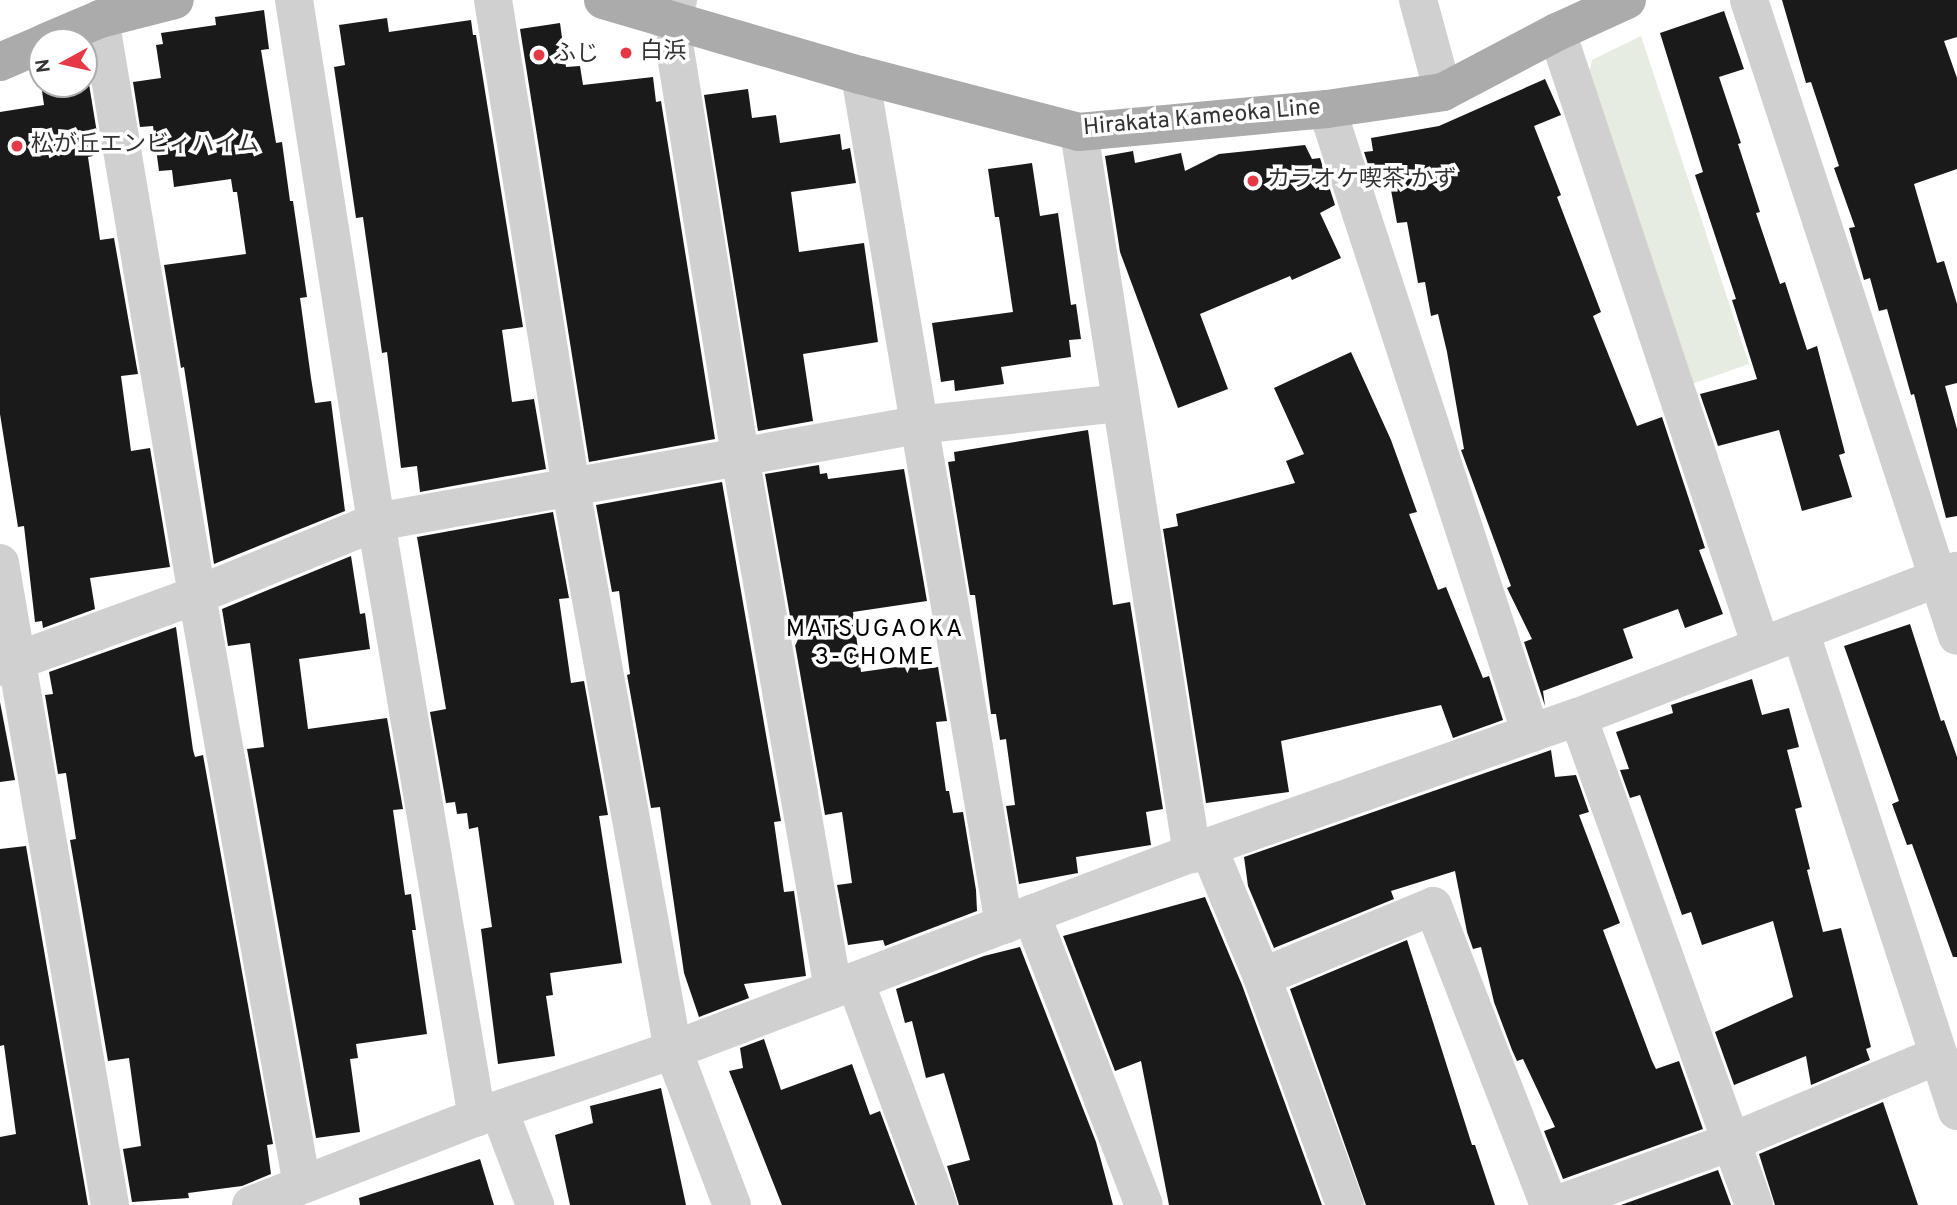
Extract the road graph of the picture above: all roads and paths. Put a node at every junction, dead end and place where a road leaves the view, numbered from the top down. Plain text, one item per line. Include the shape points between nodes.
1 (175, 0) edge
2 (294, 0) edge
3 (493, 0) edge
4 (603, 0) edge
5 (1418, 0) edge
6 (1627, 0) edge
7 (1749, 0) edge
8 (674, 9) edge
9 (100, 19) junction
10 (79, 28) edge
11 (1557, 32) junction
12 (28, 50) edge
13 (0, 62) edge
14 (860, 75) junction
15 (1443, 92) junction
16 (1327, 109) junction
17 (1079, 132) junction
18 (1121, 403) junction
19 (917, 425) junction
20 (740, 456) junction
21 (571, 489) junction
22 (376, 522) junction
23 (0, 564) edge
24 (1948, 574) edge
25 (197, 595) junction
26 (1800, 631) junction
27 (1957, 636) edge
28 (1761, 646) junction
29 (8, 664) edge
30 (1578, 717) junction
31 (1531, 734) junction
32 (1200, 850) junction
33 (1018, 920) junction
34 (1262, 977) junction
35 (844, 985) junction
36 (673, 1050) junction
37 (1939, 1055) junction
38 (1957, 1111) edge
39 (488, 1113) junction
40 (1731, 1142) junction
41 (321, 1189) edge
42 (110, 1205) edge
43 (251, 1205) edge
44 (535, 1205) edge
45 (732, 1205) edge
46 (939, 1205) edge
47 (1144, 1205) edge
48 (1345, 1205) edge
49 (1549, 1205) edge
50 (1556, 1205) edge
51 (1754, 1205) edge

1 - 9 main road
2 - 22 street
3 - 21 street
4 - 8 main road, Hirakata Kameoka Line
5 - 15 street
6 - 11 main road, Hirakata Kameoka Line
7 - 24 street
8 - 14 main road, Hirakata Kameoka Line
8 - 20 street
9 - 10 main road
9 - 25 street
11 - 15 main road, Hirakata Kameoka Line
11 - 28 street
12 - 13 main road
14 - 17 main road, Hirakata Kameoka Line
14 - 19 street
15 - 16 main road, Hirakata Kameoka Line
16 - 17 main road, Hirakata Kameoka Line
16 - 31 street
17 - 18 street
18 - 19 street
18 - 32 street
19 - 20 street
19 - 33 street
20 - 21 street
20 - 35 street
21 - 22 street
21 - 36 street
22 - 25 street
22 - 39 street
23 - 29 street
24 - 26 street
24 - 27 street
25 - 29 street
25 - 41 street
26 - 28 street
26 - 37 street
28 - 30 street
29 - 42 street
30 - 31 street
30 - 40 street
31 - 32 street
32 - 33 street
32 - 34 street
33 - 35 street
33 - 47 street
34 - 48 street
34 - 49 street via 1433,906
35 - 36 street
35 - 46 street
36 - 39 street
36 - 45 street
37 - 38 street
37 - 40 street
39 - 41 street
39 - 44 street
40 - 50 street
40 - 51 street
41 - 43 street

